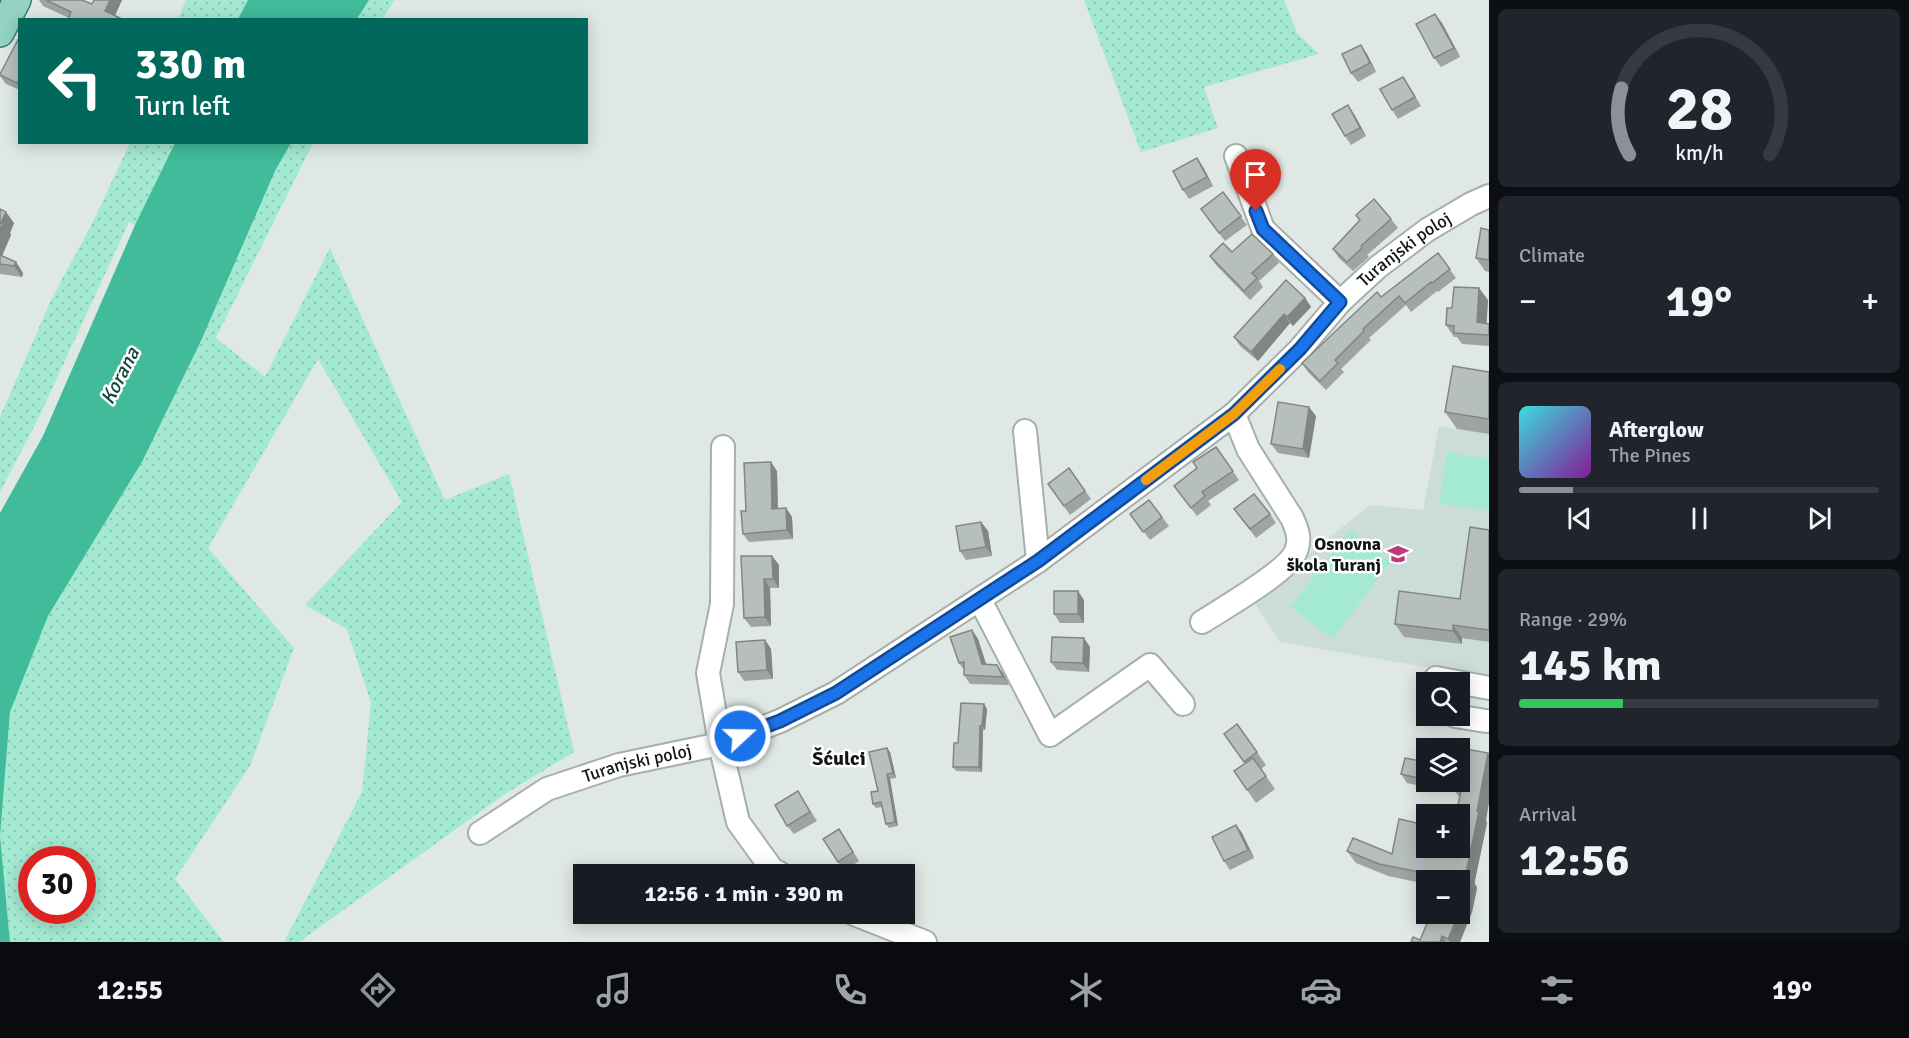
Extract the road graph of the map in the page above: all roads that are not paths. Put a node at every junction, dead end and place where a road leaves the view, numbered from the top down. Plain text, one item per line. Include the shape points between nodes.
1 (17, 0) edge
2 (0, 33) edge
3 (1236, 156) dead end
4 (1489, 196) edge
5 (1340, 302) junction
6 (1234, 414) junction
7 (1025, 430) dead end
8 (723, 447) dead end
9 (1038, 561) junction
10 (980, 600) junction
11 (1202, 622) dead end
12 (1470, 684) edge
13 (1489, 688) edge
14 (1184, 704) dead end
15 (1470, 718) edge
16 (1486, 721) dead end
17 (720, 744) junction
18 (480, 832) dead end
19 (768, 864) edge
20 (879, 924) edge
21 (925, 942) edge

1 - 2 main road
3 - 5 street via 1263,229
4 - 5 street, Turanjski poloj via 1427,230
5 - 6 street, Turanjski poloj via 1300,349
6 - 9 street, Turanjski poloj
6 - 11 street via 1248,449 1292,519 1299,542 1288,563
7 - 9 street
8 - 17 street via 722,604 708,673
9 - 10 street, Turanjski poloj
10 - 14 street via 1050,735 1150,665
10 - 17 street, Turanjski poloj via 836,693 780,721
12 - 13 street
15 - 16 street
17 - 18 street, Turanjski poloj via 619,765 547,789
17 - 19 street via 738,822
20 - 21 street

